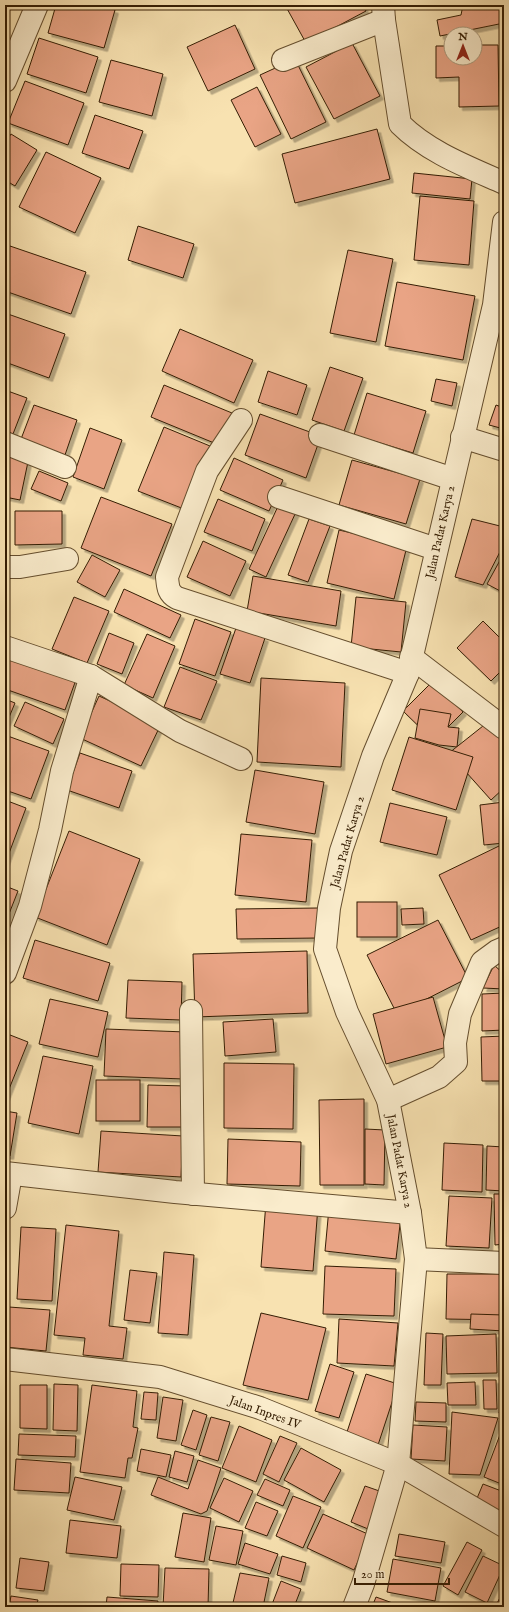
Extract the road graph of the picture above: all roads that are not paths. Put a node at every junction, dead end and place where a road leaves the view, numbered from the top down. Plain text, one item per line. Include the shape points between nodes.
1 (37, 5) edge
2 (384, 12) edge
3 (283, 60) dead end
4 (5, 81) edge
5 (504, 183) edge
6 (504, 222) edge
7 (241, 420) dead end
8 (320, 435) dead end
9 (462, 437) junction
10 (5, 442) edge
11 (504, 450) edge
12 (65, 467) dead end
13 (453, 479) junction
14 (279, 497) dead end
15 (436, 549) junction
16 (67, 559) dead end
17 (5, 567) edge
18 (5, 646) edge
19 (409, 665) junction
20 (91, 676) junction
21 (504, 728) edge
22 (241, 758) dead end
23 (504, 948) edge
24 (5, 972) edge
25 (191, 1011) dead end
26 (388, 1100) junction
27 (8, 1174) edge
28 (193, 1194) junction
29 (5, 1208) edge
30 (410, 1212) junction
31 (416, 1259) junction
32 (504, 1263) edge
33 (5, 1359) edge
34 (398, 1464) junction
35 (504, 1526) edge
36 (354, 1607) edge

1 - 4 street
2 - 3 street
2 - 5 street via 400,124 411,134 453,160
6 - 9 street, Jalan Padat Karya 2 via 494,304
7 - 19 street via 207,471 166,577 171,594
8 - 13 street
9 - 11 street
9 - 13 street, Jalan Padat Karya 2
10 - 12 street
13 - 15 street, Jalan Padat Karya 2
14 - 15 street
15 - 19 street, Jalan Padat Karya 2
16 - 17 street
18 - 20 street
19 - 21 street
19 - 26 street, Jalan Padat Karya 2 via 373,756 341,851 329,908 325,949 347,1012
20 - 22 street via 180,731
20 - 24 street via 62,771 30,906
23 - 26 street via 482,962 460,1014 455,1043 456,1062 439,1077
25 - 28 street
26 - 30 street, Jalan Padat Karya 2
27 - 28 street
27 - 29 street
28 - 30 street
30 - 31 street, Jalan Padat Karya 2
31 - 32 street
31 - 34 street, Jalan Padat Karya 2
33 - 34 street, Jalan Inpres IV via 160,1377 260,1408
34 - 35 street, Jalan Inpres IV
34 - 36 street, Jalan Padat Karya 2

